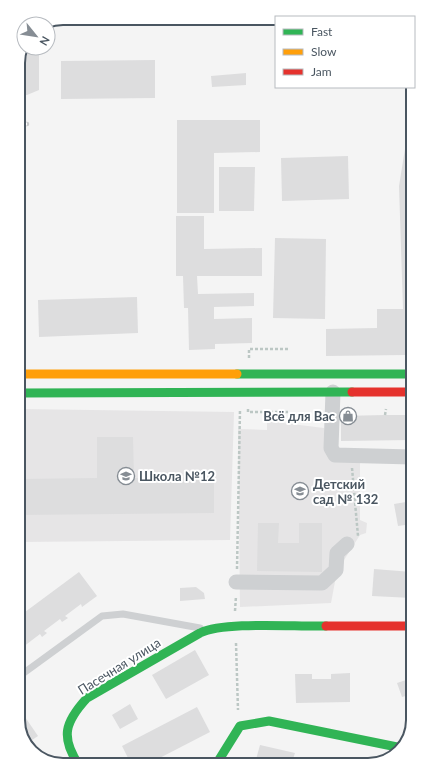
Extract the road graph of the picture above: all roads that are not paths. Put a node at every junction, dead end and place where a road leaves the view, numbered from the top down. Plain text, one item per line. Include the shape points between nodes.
1 (25, 374) edge
2 (406, 374) edge
3 (333, 392) junction
4 (406, 392) edge
5 (25, 393) edge
6 (406, 457) edge
7 (353, 543) road end
8 (236, 582) road end
9 (406, 626) edge
10 (209, 629) junction
11 (25, 672) edge
12 (395, 747) edge
13 (74, 758) edge
14 (220, 758) edge

1 - 2 main road
3 - 4 main road
3 - 5 main road
3 - 6 street via 331,448 335,455
7 - 8 street via 337,553 336,570 322,583
9 - 10 main road, Пасечная улица
10 - 11 lane via 123,614 102,616
10 - 13 main road, Пасечная улица via 87,698 74,712 67,726 66,741
12 - 14 main road via 269,721 240,726

